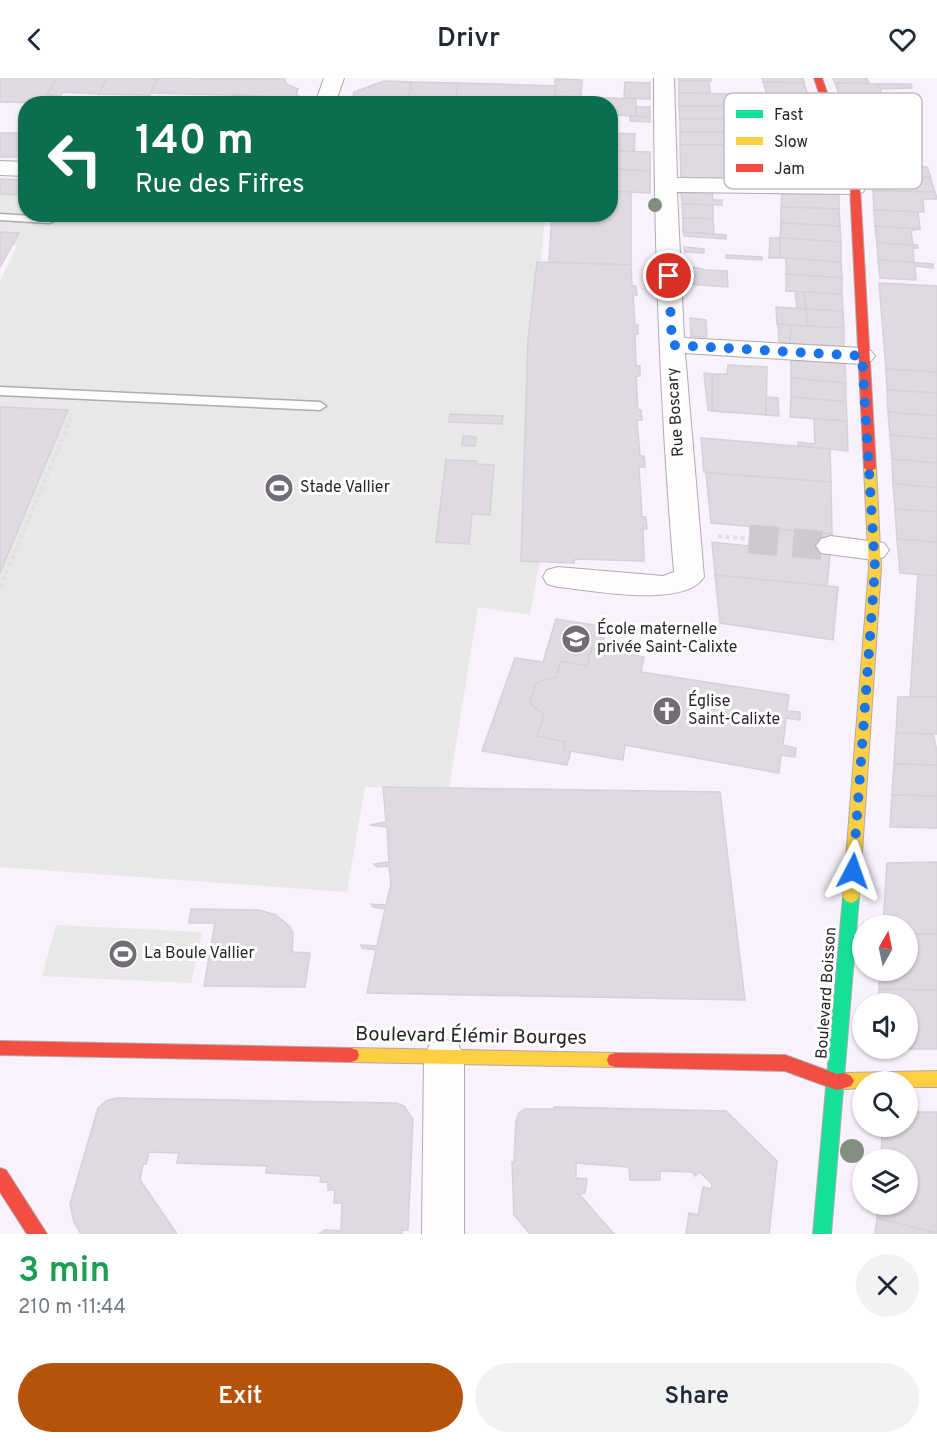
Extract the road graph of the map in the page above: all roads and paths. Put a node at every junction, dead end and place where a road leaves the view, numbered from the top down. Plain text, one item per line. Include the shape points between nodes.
1 (334, 78) edge
2 (664, 78) edge
3 (818, 78) edge
4 (823, 93) edge
5 (328, 96) edge
6 (0, 168) edge
7 (18, 169) edge
8 (665, 185) junction
9 (724, 186) edge
10 (855, 189) edge
11 (0, 217) edge
12 (18, 218) edge
13 (672, 345) junction
14 (862, 356) junction
15 (0, 391) edge
16 (80, 395) junction
17 (320, 406) dead end
18 (831, 546) tunnel mouth
19 (874, 550) junction
20 (558, 577) dead end
21 (0, 587) edge
22 (0, 1048) edge
23 (444, 1056) junction
24 (937, 1078) edge
25 (837, 1082) junction
26 (0, 1176) edge
27 (38, 1234) edge
28 (443, 1234) edge
29 (822, 1234) edge

1 - 5 street
2 - 8 street, Rue Boscary
3 - 4 street, Boulevard Boisson
6 - 7 street
8 - 9 street
8 - 13 street, Rue Boscary
10 - 14 street, Boulevard Boisson
11 - 12 lane
13 - 14 street
13 - 20 street, Rue Boscary via 689,577 665,586
14 - 19 street, Boulevard Boisson
15 - 16 lane
16 - 17 lane
16 - 21 path
18 - 19 street
19 - 25 street, Boulevard Boisson
22 - 23 street, Boulevard Élémir Bourges
23 - 25 street, Boulevard Élémir Bourges via 785,1063
23 - 28 street
24 - 25 street, Boulevard Élémir Bourges
25 - 29 street, Boulevard Boisson
26 - 27 street

